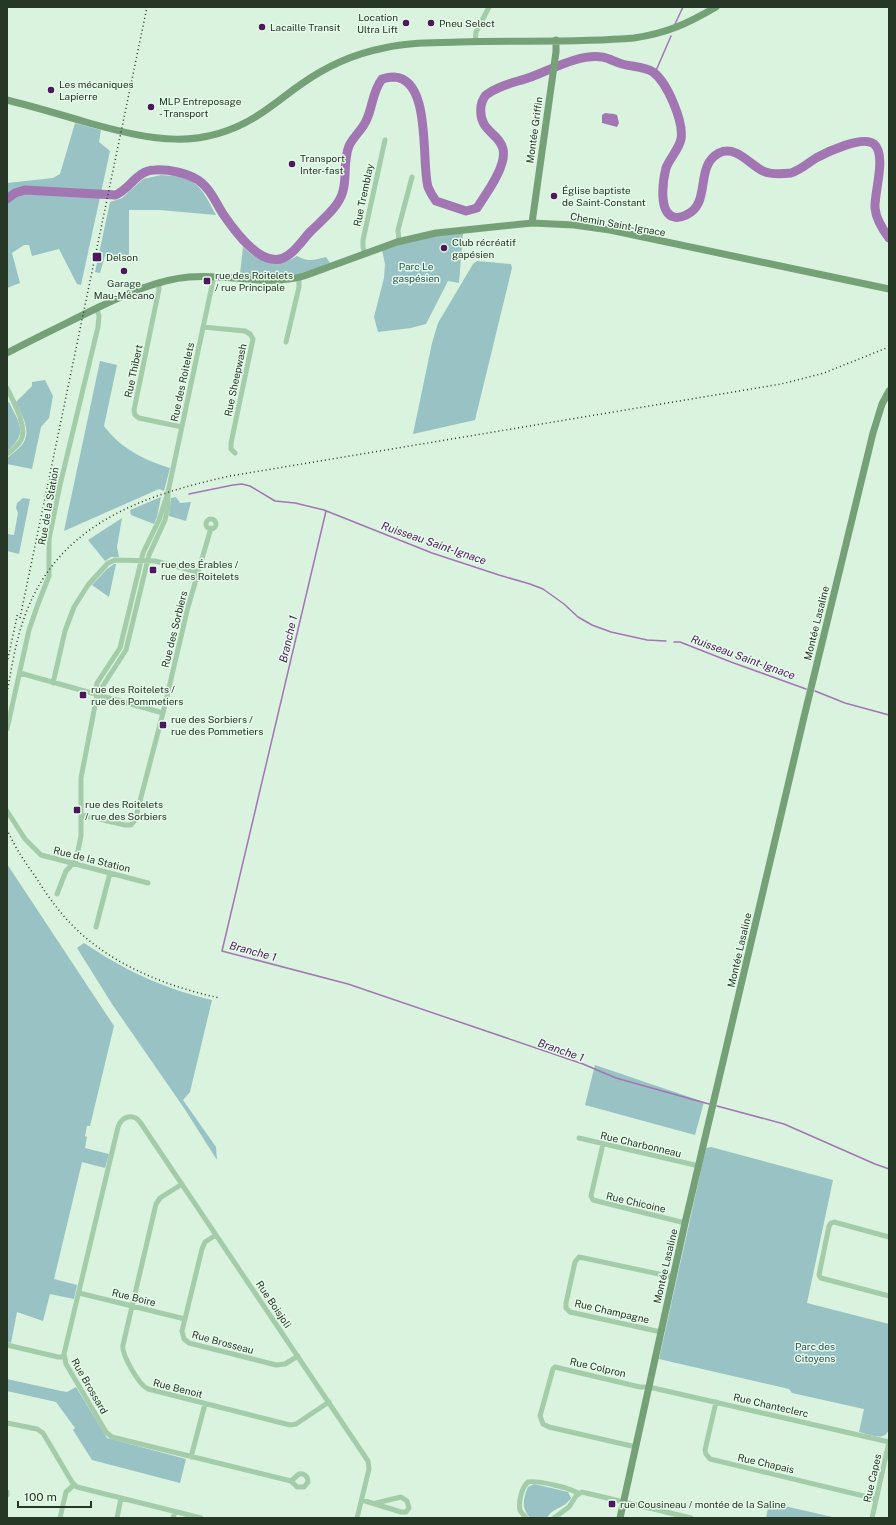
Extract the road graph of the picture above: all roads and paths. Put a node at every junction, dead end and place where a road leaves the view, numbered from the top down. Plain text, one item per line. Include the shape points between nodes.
1 (489, 7) edge
2 (716, 7) edge
3 (556, 40) junction
4 (475, 42) junction
5 (7, 100) edge
6 (385, 140) dead end
7 (412, 177) dead end
8 (532, 223) junction
9 (399, 241) junction
10 (365, 254) junction
11 (214, 276) junction
12 (299, 278) junction
13 (159, 282) junction
14 (889, 289) edge
15 (97, 309) junction
16 (204, 327) junction
17 (286, 342) dead end
18 (7, 352) edge
19 (7, 388) edge
20 (889, 390) edge
21 (182, 427) junction
22 (235, 453) dead end
23 (7, 454) edge
24 (168, 492) junction
25 (211, 528) dead end
26 (141, 562) junction
27 (148, 562) junction
28 (198, 572) junction
29 (121, 645) junction
30 (128, 646) junction
31 (20, 673) junction
32 (54, 682) junction
33 (97, 695) junction
34 (163, 713) junction
35 (7, 729) edge
36 (7, 811) edge
37 (81, 815) junction
38 (73, 864) junction
39 (110, 873) junction
40 (148, 883) dead end
41 (57, 894) dead end
42 (96, 927) dead end
43 (126, 1117) joint
44 (579, 1138) dead end
45 (603, 1144) junction
46 (699, 1166) junction
47 (182, 1184) junction
48 (686, 1223) junction
49 (216, 1235) junction
50 (889, 1237) edge
51 (673, 1278) junction
52 (79, 1292) junction
53 (889, 1296) edge
54 (132, 1306) junction
55 (185, 1318) junction
56 (661, 1332) junction
57 (7, 1345) edge
58 (298, 1356) junction
59 (64, 1357) junction
60 (649, 1387) junction
61 (329, 1402) junction
62 (716, 1402) junction
63 (204, 1404) junction
64 (7, 1422) edge
65 (889, 1442) edge
66 (636, 1447) junction
67 (191, 1457) junction
68 (291, 1481) dead end
69 (74, 1484) junction
70 (7, 1492) edge
71 (578, 1494) junction
72 (7, 1495) edge
73 (121, 1498) junction
74 (876, 1499) junction
75 (362, 1500) junction
76 (376, 1503) junction
77 (623, 1503) junction
78 (175, 1512) junction
79 (60, 1518) edge
80 (117, 1518) edge
81 (174, 1518) edge
82 (200, 1518) edge
83 (357, 1518) edge
84 (526, 1518) edge
85 (554, 1518) edge
86 (620, 1518) edge
87 (690, 1518) edge
88 (872, 1518) edge

1 - 4 street via 476,32
2 - 3 street via 679,27 650,35 623,39
3 - 4 street
3 - 8 street, Montée Griffin
4 - 5 street via 404,45 362,53 315,75 244,124 196,138 169,140 142,137
6 - 10 street, Rue Tremblay via 364,240
7 - 9 street via 398,230
8 - 9 street, Chemin Saint-Ignace via 436,233
8 - 14 street, Chemin Saint-Ignace via 610,230
9 - 10 street, Chemin Saint-Ignace
10 - 12 street, Chemin Saint-Ignace
11 - 12 street, Chemin Saint-Ignace via 275,281
11 - 13 street, Chemin Saint-Ignace
11 - 16 street, Rue des Roitelets
12 - 17 street
13 - 15 street, Chemin Saint-Ignace
13 - 21 street, Rue Thibert via 134,410 142,419
15 - 18 street, Chemin Saint-Ignace
15 - 31 street, Rue de la Station via 98,327 53,519 49,546 49,576 32,621
16 - 21 street, Rue des Roitelets
16 - 22 street, Rue Sheepwash via 245,331 253,339 231,443 231,449
19 - 23 street via 23,430 19,444
20 - 46 street, Montée Lasaline via 878,414 865,465
21 - 24 street, Rue des Roitelets
24 - 26 street, Rue des Roitelets
24 - 27 street, Rue des Roitelets via 165,520
25 - 28 street, Rue des Sorbiers
26 - 27 street
26 - 29 street, Rue des Roitelets
26 - 32 street via 112,561 88,585 77,601 67,624
27 - 28 street
27 - 30 street, Rue des Roitelets
28 - 34 street, Rue des Sorbiers
29 - 30 street
29 - 33 street, Rue des Roitelets via 97,683
30 - 33 street, Rue des Roitelets
31 - 32 street
31 - 35 street, Rue de la Station
32 - 33 street
33 - 34 street
33 - 37 street, Rue des Roitelets via 81,774
34 - 37 street, Rue des Sorbiers via 134,822 125,825
36 - 38 street, Rue de la Station via 25,840 38,853
37 - 38 street, Rue des Roitelets via 81,836
38 - 39 street, Rue de la Station
38 - 41 street, Rue des Roitelets via 66,871
39 - 40 street, Rue de la Station
39 - 42 street
43 - 47 street, Rue Boisjoli via 138,1120
43 - 52 street, Rue Brossard via 118,1127
44 - 45 street, Rue Charbonneau
45 - 46 street, Rue Charbonneau
45 - 48 street, Rue Chicoine via 592,1200
46 - 48 street, Montée Lasaline
47 - 49 street, Rue Boisjoli
47 - 54 street, Rue Benoit via 160,1198 156,1204
48 - 51 street, Montée Lasaline
49 - 55 street, Rue Brosseau via 203,1245
49 - 58 street, Rue Boisjoli
50 - 53 street via 831,1223 819,1274 822,1279
51 - 56 street, Montée Lasaline
51 - 56 street, Rue Champagne via 579,1257 575,1262 567,1296 565,1306 569,1311
52 - 54 street, Rue Boire
52 - 59 street, Rue Brossard
54 - 55 street, Rue Boire
54 - 63 street, Rue Benoit via 122,1350 143,1386 148,1390
55 - 58 street, Rue Brosseau via 182,1335 189,1344 276,1365 285,1364
56 - 60 street, Montée Lasaline
57 - 59 street
58 - 61 street, Rue Boisjoli
59 - 67 street, Rue Brossard via 110,1436
60 - 62 street, Rue Chanteclerc
60 - 66 street, Montée Lasaline
60 - 66 street, Rue Colpron via 555,1367 550,1374 541,1414 542,1422 547,1427
61 - 63 street, Rue Benoit via 296,1424 290,1425
61 - 75 street, Rue Boisjoli via 369,1463
62 - 65 street, Rue Chanteclerc
62 - 74 street, Rue Chapais via 705,1450 710,1459
63 - 67 street
64 - 69 street via 37,1429 43,1433
65 - 74 street, Rue Capes
66 - 77 street, Montée Lasaline
67 - 68 street, Rue Brossard
69 - 73 street via 77,1487
69 - 79 street via 65,1495
70 - 72 street
71 - 77 street via 584,1492
71 - 84 street via 535,1481 528,1482 524,1487 520,1504 521,1512
71 - 85 street via 570,1506
73 - 78 street
73 - 80 street
74 - 88 street, Rue Capes
75 - 76 street
75 - 83 street, Rue Boisjoli
76 - 76 street via 400,1512 406,1512 409,1508 407,1501 401,1497
77 - 86 street, Montée Lasaline
77 - 87 street
78 - 81 street
78 - 82 street

